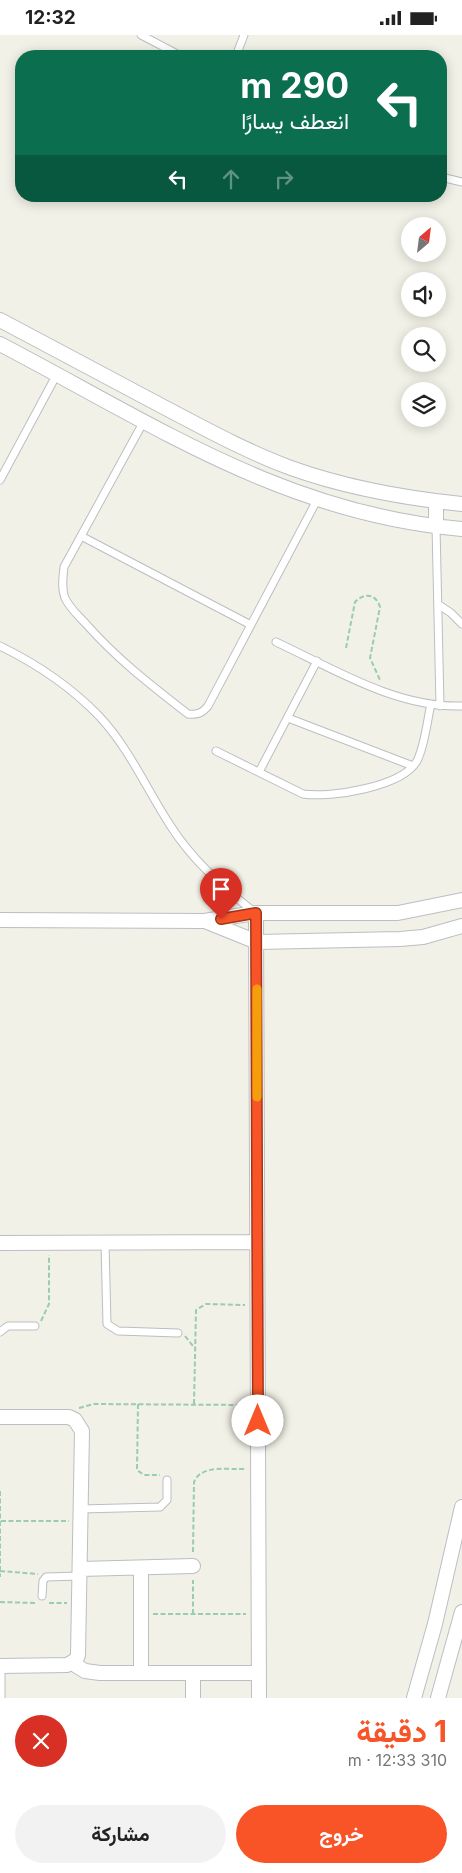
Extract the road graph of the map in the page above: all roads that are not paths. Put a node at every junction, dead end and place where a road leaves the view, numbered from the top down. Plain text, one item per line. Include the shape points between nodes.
1 (141, 35) edge
2 (244, 35) edge
3 (169, 50) edge
4 (238, 50) edge
5 (447, 178) edge
6 (462, 182) edge
7 (0, 320) edge
8 (17, 329) junction
9 (3, 345) edge
10 (57, 374) junction
11 (144, 421) junction
12 (216, 435) junction
13 (205, 455) junction
14 (0, 480) edge
15 (330, 481) junction
16 (436, 501) junction
17 (321, 502) junction
18 (462, 504) edge
19 (436, 526) junction
20 (462, 529) edge
21 (81, 536) junction
22 (439, 605) junction
23 (251, 625) junction
24 (462, 625) edge
25 (276, 642) dead end
26 (0, 645) edge
27 (317, 661) junction
28 (431, 704) junction
29 (440, 706) junction
30 (462, 706) edge
31 (288, 718) junction
32 (216, 751) dead end
33 (414, 766) junction
34 (259, 773) junction
35 (462, 900) edge
36 (256, 913) junction
37 (0, 920) edge
38 (204, 921) junction
39 (462, 926) edge
40 (257, 942) junction
41 (257, 1242) junction
42 (0, 1243) edge
43 (105, 1243) junction
44 (35, 1326) road end
45 (0, 1332) edge
46 (178, 1333) road end
47 (0, 1417) edge
48 (167, 1480) road end
49 (462, 1507) edge
50 (81, 1515) junction
51 (193, 1566) road end
52 (141, 1568) junction
53 (80, 1573) junction
54 (42, 1596) dead end
55 (462, 1612) edge
56 (72, 1663) junction
57 (0, 1666) edge
58 (141, 1673) junction
59 (193, 1673) junction
60 (259, 1673) junction
61 (1, 1698) edge
62 (193, 1698) edge
63 (259, 1698) edge
64 (414, 1698) edge
65 (438, 1698) edge

1 - 3 lane
2 - 4 lane
5 - 6 lane
7 - 8 street
8 - 9 street
8 - 12 street
9 - 10 street
10 - 11 street
10 - 14 lane
11 - 13 street
11 - 21 lane
12 - 13 street
12 - 15 street via 253,453
13 - 17 street
15 - 16 street via 404,498
15 - 17 street
16 - 18 street
16 - 19 street
17 - 19 street
17 - 23 lane
19 - 20 street
19 - 22 lane
21 - 23 lane
21 - 23 lane via 63,575 65,597 72,610 125,665 188,714 196,715 208,706
22 - 24 lane
22 - 29 lane
25 - 27 lane
26 - 36 lane via 31,661 100,717 127,752 170,825 195,858 223,887
27 - 28 lane via 385,691
27 - 31 lane
28 - 29 lane
28 - 33 lane
29 - 30 lane
31 - 33 lane
31 - 34 lane
32 - 34 lane
33 - 34 lane via 396,779 319,796 303,794
35 - 36 street via 398,913
36 - 38 street
36 - 40 street
37 - 38 street
38 - 40 street
39 - 40 street via 423,937 400,939
40 - 41 street
41 - 43 street
41 - 60 street
42 - 43 street
43 - 46 lane via 106,1324 118,1331
44 - 45 lane via 8,1326
47 - 50 street via 69,1417 80,1425
48 - 50 lane via 167,1500 160,1507
49 - 64 street via 436,1624
50 - 53 street
51 - 52 street
52 - 53 street
52 - 58 street
53 - 54 lane via 48,1576 44,1579
53 - 56 street via 78,1655
55 - 65 street
56 - 57 street
56 - 58 street via 93,1673
57 - 61 lane
58 - 59 street
59 - 60 street
59 - 62 street
60 - 63 street

